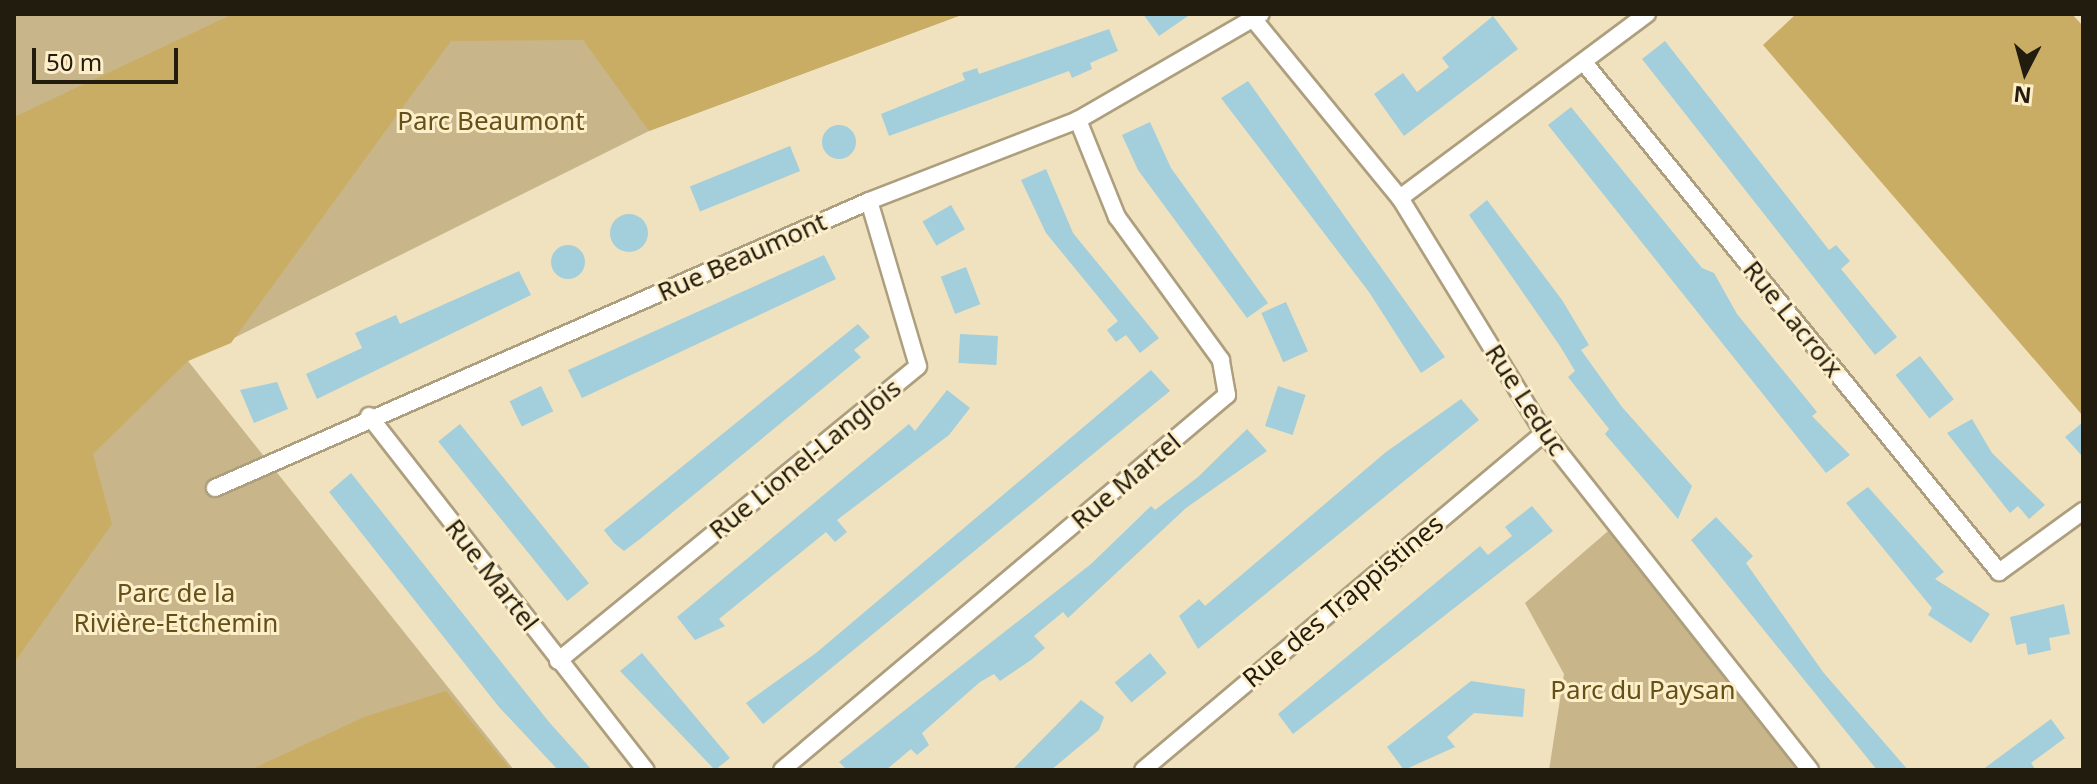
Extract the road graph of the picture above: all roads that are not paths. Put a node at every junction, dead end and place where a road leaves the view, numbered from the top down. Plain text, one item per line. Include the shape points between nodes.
1 (1647, 14) edge
2 (1258, 18) edge
3 (1586, 65) junction
4 (1078, 120) junction
5 (1400, 198) junction
6 (869, 201) junction
7 (369, 416) junction
8 (1544, 433) junction
9 (215, 488) dead end
10 (2083, 511) edge
11 (558, 661) junction
12 (646, 770) edge
13 (782, 770) edge
14 (1143, 770) edge
15 (1810, 770) edge

1 - 3 street
2 - 4 street, Rue Beaumont
2 - 5 street, Rue Leduc
3 - 5 street
3 - 10 street, Rue Lacroix via 1999,572
4 - 6 street, Rue Beaumont
4 - 13 street, Rue Martel via 1117,217 1221,360 1227,395
5 - 8 street, Rue Leduc
6 - 7 street, Rue Beaumont
6 - 11 street, Rue Lionel-Langlois via 918,366
7 - 9 street, Rue Beaumont
7 - 11 street, Rue Martel
8 - 14 street, Rue des Trappistines
8 - 15 street, Rue Leduc
11 - 12 street, Rue Martel

